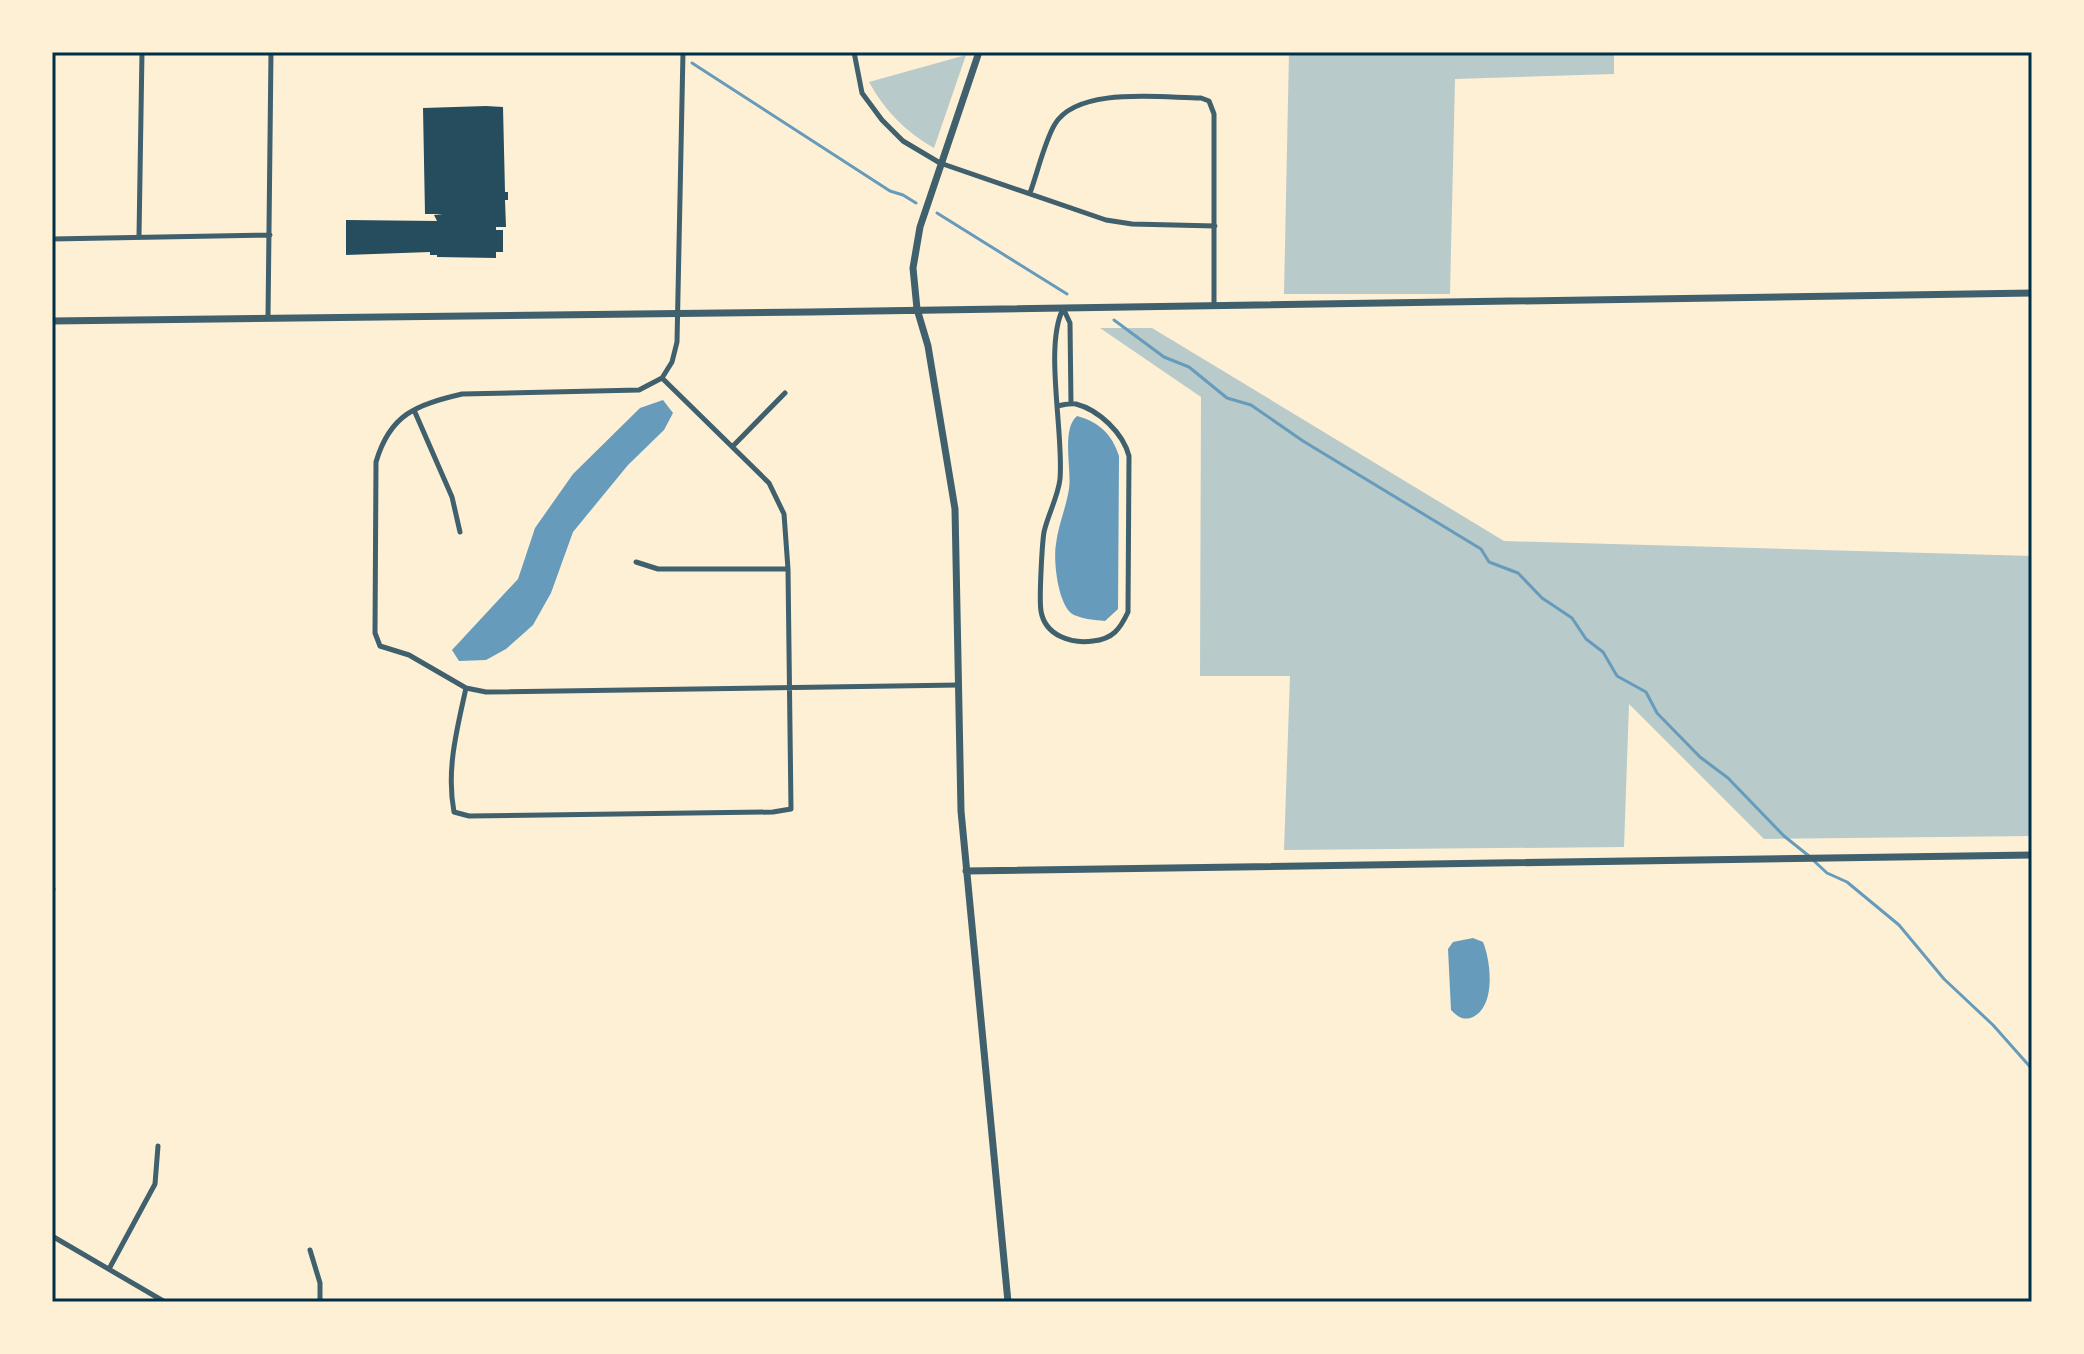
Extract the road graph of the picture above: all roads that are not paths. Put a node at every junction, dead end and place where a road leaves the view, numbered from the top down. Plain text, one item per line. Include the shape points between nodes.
1 (142, 52) edge
2 (271, 52) edge
3 (683, 52) edge
4 (854, 52) edge
5 (979, 52) edge
6 (940, 163) junction
7 (1030, 193) junction
8 (1215, 226) junction
9 (270, 235) junction
10 (139, 236) junction
11 (52, 239) edge
12 (2032, 293) edge
13 (1214, 306) junction
14 (1063, 308) junction
15 (917, 309) junction
16 (679, 313) junction
17 (268, 318) junction
18 (52, 321) edge
19 (662, 378) junction
20 (785, 393) dead end
21 (1071, 404) junction
22 (1057, 406) junction
23 (414, 410) junction
24 (733, 446) junction
25 (460, 532) dead end
26 (636, 562) dead end
27 (788, 569) junction
28 (959, 685) junction
29 (466, 688) junction
30 (790, 688) junction
31 (2032, 855) edge
32 (966, 871) junction
33 (158, 1146) dead end
34 (52, 1236) edge
35 (310, 1250) dead end
36 (109, 1269) junction
37 (165, 1302) edge
38 (320, 1302) edge
39 (1008, 1302) edge

1 - 10 street
2 - 9 street
3 - 16 street
4 - 6 street via 862,93 882,120 903,141
5 - 6 street
6 - 7 street
6 - 15 street via 915,245
7 - 8 street via 1106,220
7 - 8 street via 1055,122 1073,108 1092,99 1201,98 1209,101 1214,114
8 - 13 street
9 - 10 street
9 - 17 street
10 - 11 street
12 - 13 street
13 - 14 street
14 - 15 street
14 - 21 street via 1070,323
14 - 22 street via 1056,323
15 - 16 street
15 - 28 street via 955,509
16 - 17 street
16 - 19 street via 672,362
17 - 18 street
19 - 23 street via 639,390 614,393 462,394
19 - 24 street
20 - 24 street
21 - 22 street
21 - 22 street via 1112,427 1129,456 1128,612 1108,639 1089,642 1063,640 1041,613 1044,534 1060,480
23 - 25 street via 452,497
23 - 29 street via 393,423 376,462 375,633 380,646 409,655
24 - 27 street via 769,483 784,514
26 - 27 street via 658,569
27 - 30 street
28 - 30 street
28 - 32 street
29 - 30 street
29 - 30 street via 450,773 454,812 469,816 791,809
31 - 32 street
32 - 39 street
33 - 36 street via 155,1184
34 - 36 street
35 - 38 street
36 - 37 street

